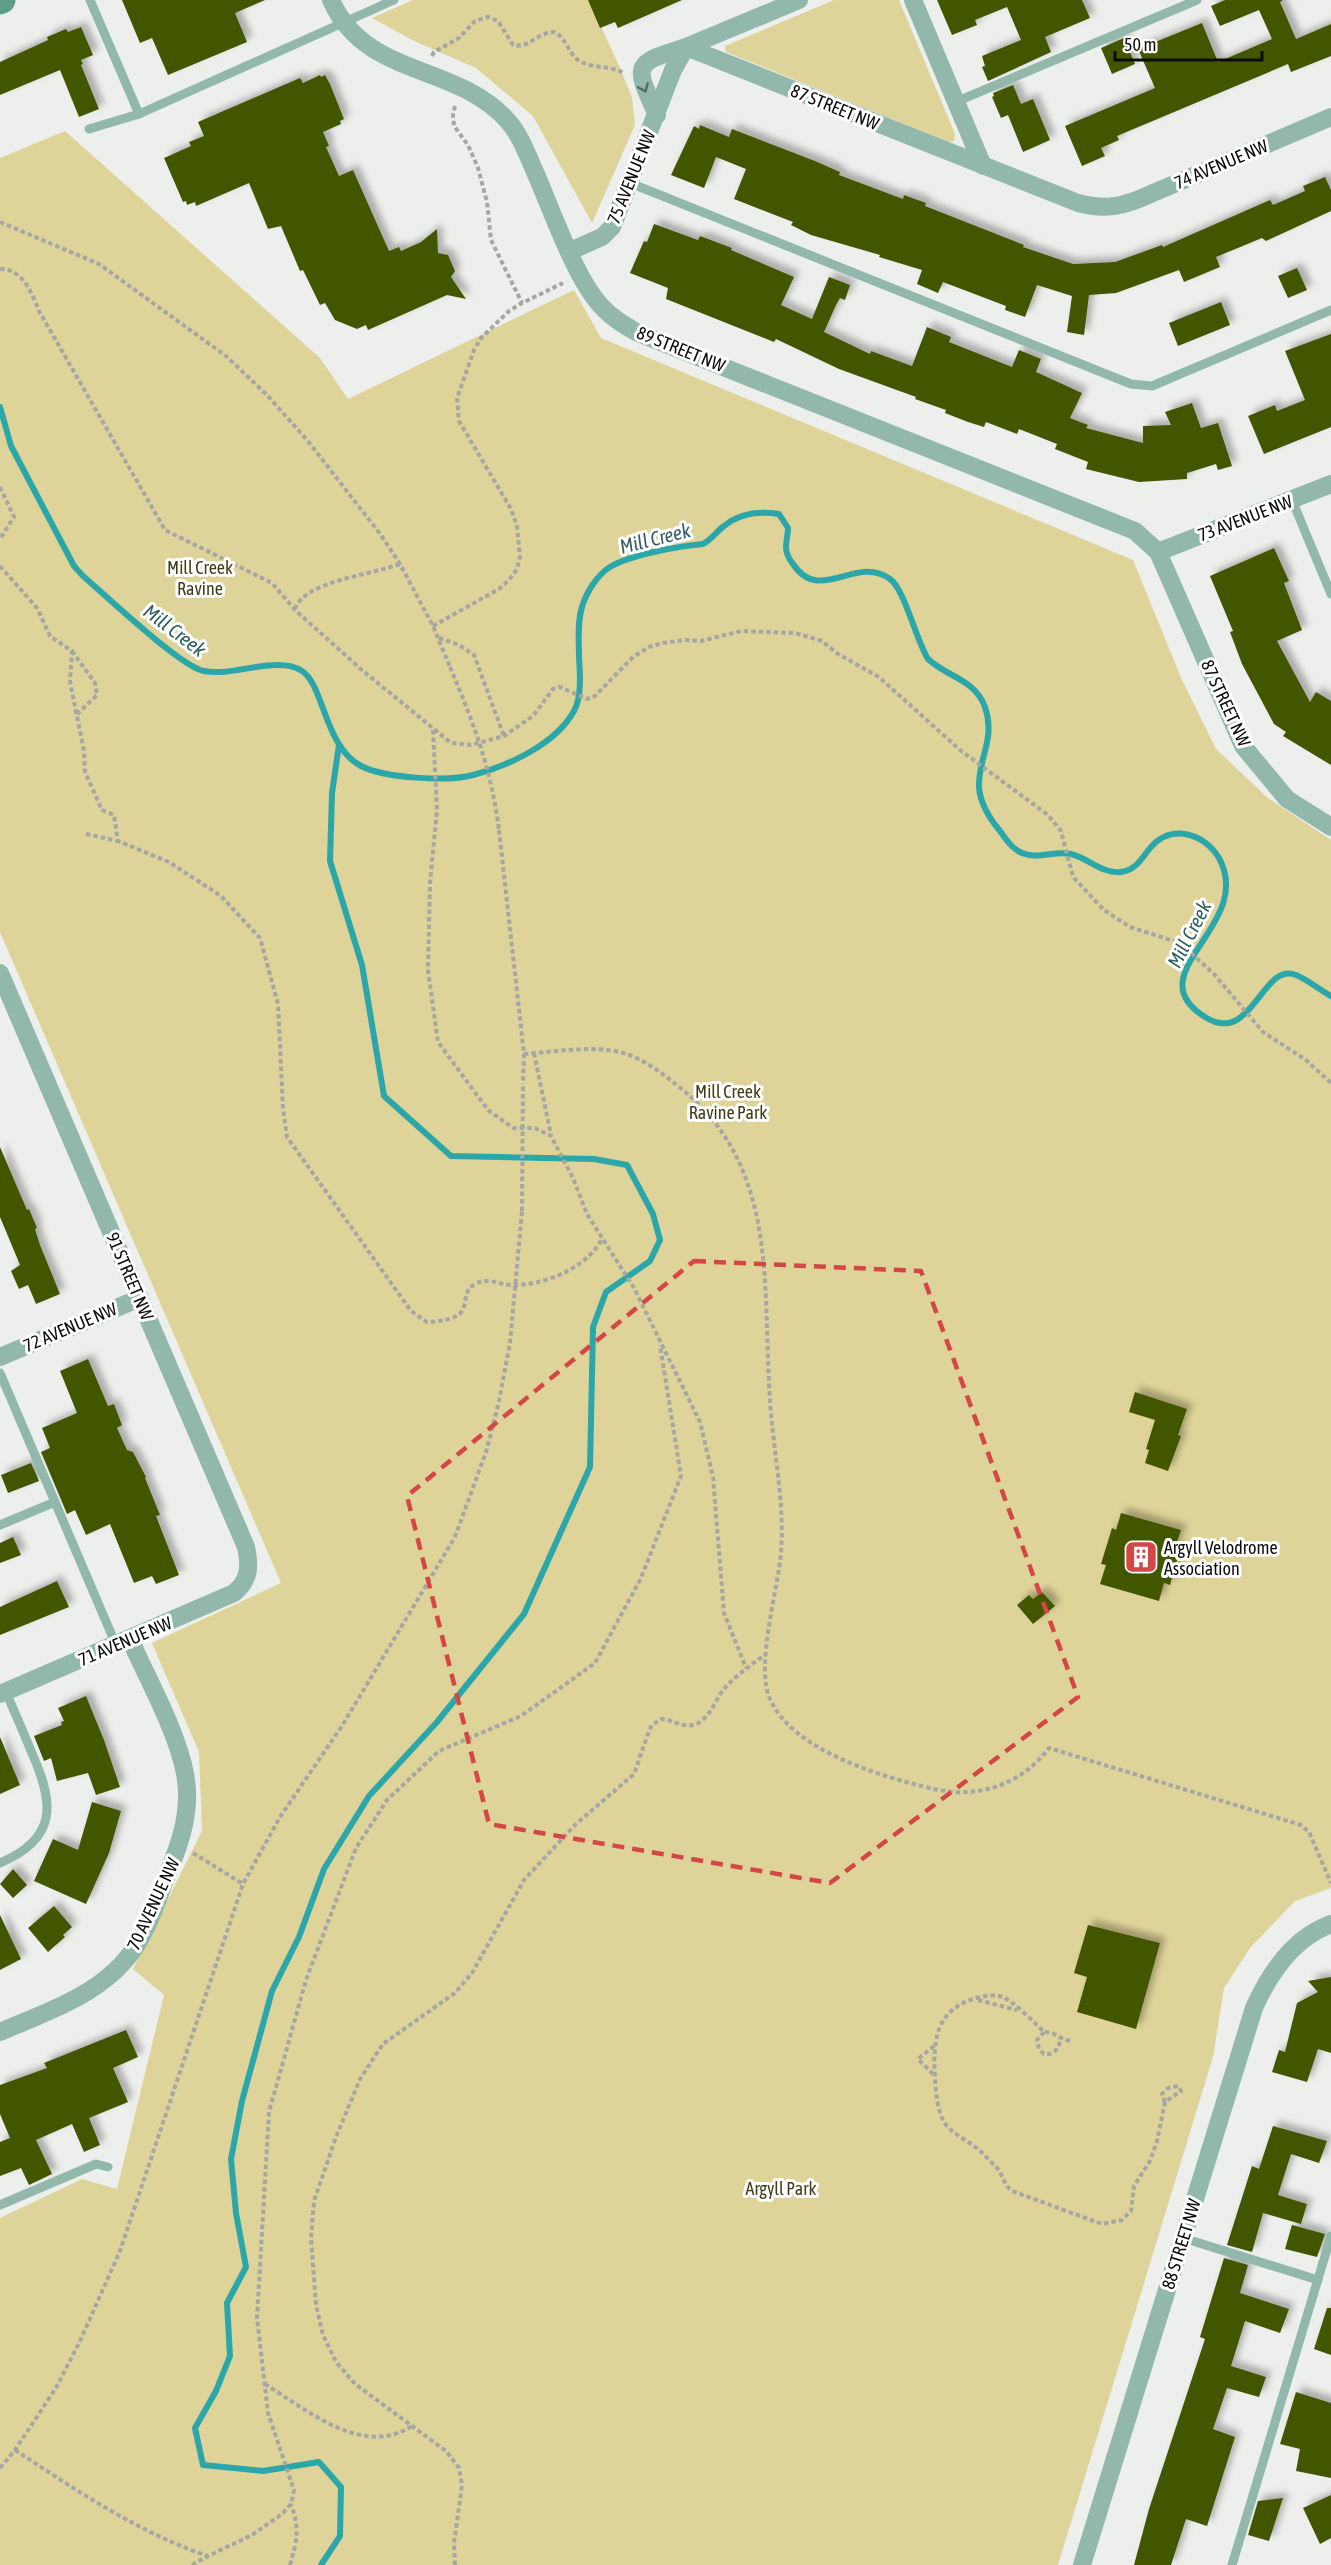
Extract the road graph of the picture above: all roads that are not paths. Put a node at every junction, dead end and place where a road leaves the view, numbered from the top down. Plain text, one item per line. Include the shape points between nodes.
1 (90, 0) edge
2 (331, 0) edge
3 (394, 0) edge
4 (799, 0) edge
5 (913, 0) edge
6 (1197, 0) edge
7 (343, 22) junction
8 (686, 47) junction
9 (958, 101) junction
10 (139, 114) junction
11 (657, 115) junction
12 (1331, 117) edge
13 (89, 129) dead end
14 (983, 166) junction
15 (630, 183) junction
16 (1111, 208) joint
17 (570, 251) junction
18 (1331, 310) edge
19 (1331, 484) edge
20 (1292, 500) junction
21 (1158, 552) junction
22 (1331, 594) edge
23 (1331, 827) edge
24 (0, 973) edge
25 (8, 1015) edge
26 (140, 1298) junction
27 (0, 1357) edge
28 (0, 1373) edge
29 (55, 1502) junction
30 (0, 1526) edge
31 (246, 1581) joint
32 (123, 1642) junction
33 (3, 1693) edge
34 (0, 1863) edge
35 (1331, 1924) edge
36 (0, 2032) edge
37 (108, 2167) dead end
38 (0, 2205) edge
39 (1331, 2236) edge
40 (1183, 2238) junction
41 (1318, 2280) junction
42 (1082, 2565) edge
43 (1232, 2565) edge

1 - 10 lane
2 - 7 street, 89 STREET NW
3 - 7 lane
4 - 8 street, 75 AVENUE NW
5 - 9 street
6 - 9 lane
7 - 10 lane
7 - 17 street, 89 STREET NW via 373,51 462,88 508,121 525,149
8 - 11 street, 75 AVENUE NW
8 -> 11 street, 75 AVENUE NW via 645,62 641,68 641,80
8 - 14 street, 87 STREET NW
9 - 14 street
10 - 13 lane
11 - 15 street, 75 AVENUE NW
12 - 16 street, 74 AVENUE NW
14 - 16 street, 87 STREET NW via 1078,203
15 - 17 street, 75 AVENUE NW via 607,233
15 - 18 lane via 1131,384 1152,386
17 - 21 street, 89 STREET NW via 601,306 638,333 1135,531
19 - 20 street, 73 AVENUE NW
20 - 21 street, 73 AVENUE NW
20 - 22 lane
21 - 23 street, 87 STREET NW via 1243,746 1287,800
24 - 25 street, 91 STREET NW
25 - 26 street, 91 STREET NW
26 - 27 street, 72 AVENUE NW
26 - 31 street, 91 STREET NW via 246,1547
28 - 29 lane
29 - 30 lane
29 - 32 lane
31 - 32 street, 71 AVENUE NW via 234,1593
32 - 33 street, 71 AVENUE NW
32 - 36 street, 70 AVENUE NW via 174,1739 185,1772 186,1814 180,1845 146,1927 117,1970 73,2000
33 - 34 lane via 43,1778 49,1801 48,1813 34,1841
35 - 40 street, 88 STREET NW via 1306,1936 1281,1962 1254,2008
37 - 38 lane via 96,2164
39 - 41 lane
40 - 41 lane
40 - 42 street, 88 STREET NW
41 - 43 lane

